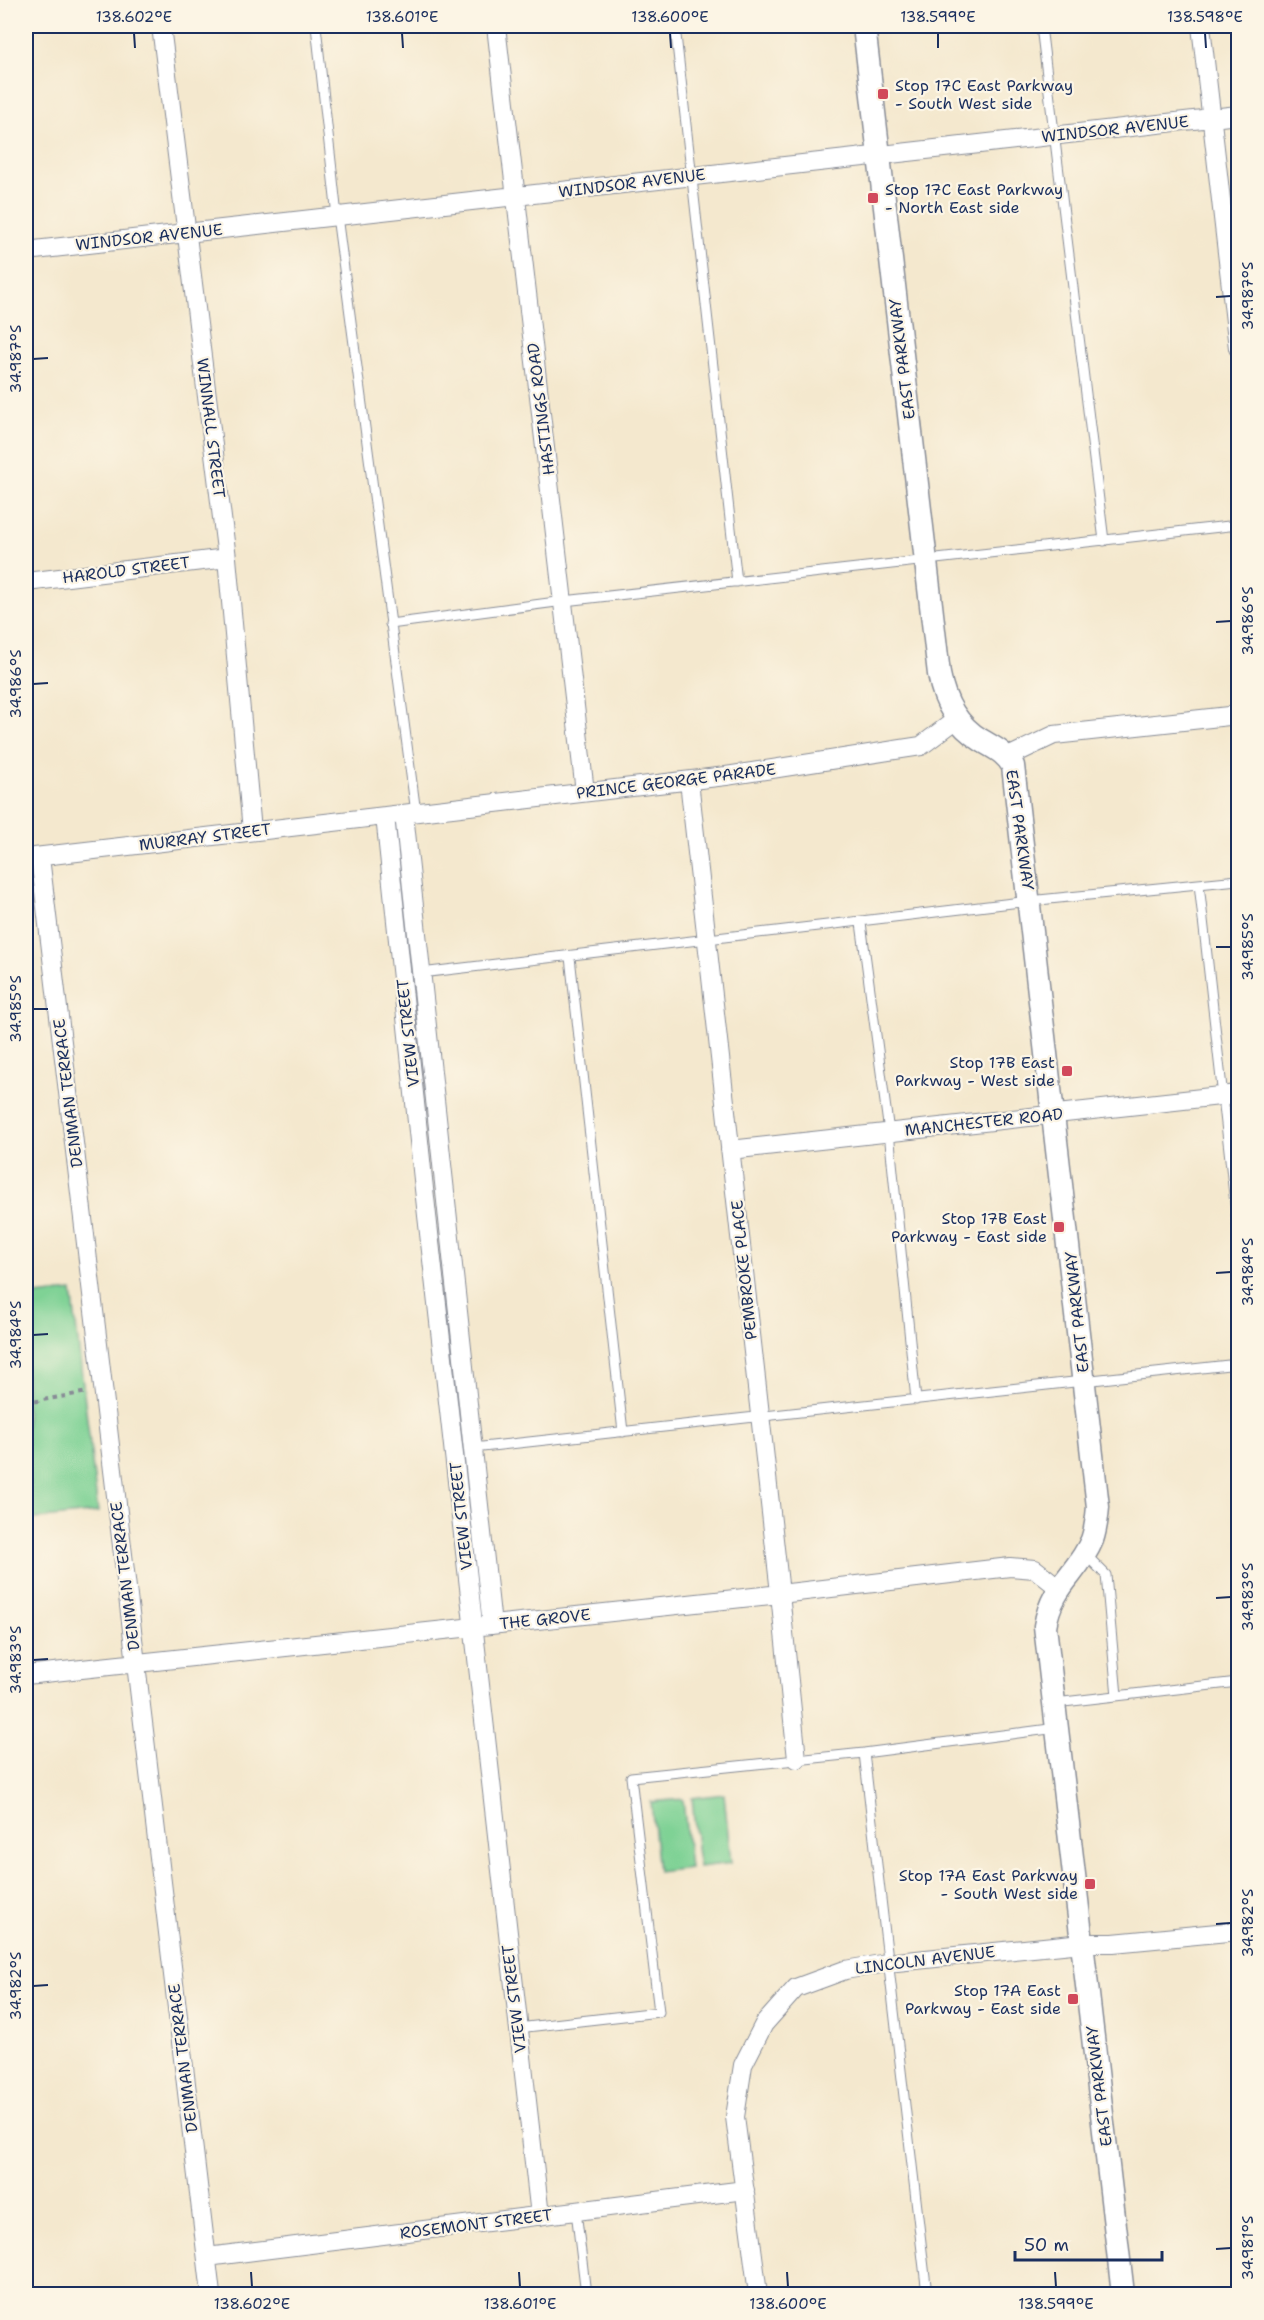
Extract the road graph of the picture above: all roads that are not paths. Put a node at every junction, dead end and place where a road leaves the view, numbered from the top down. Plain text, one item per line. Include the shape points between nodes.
1 (161, 26) edge
2 (316, 26) edge
3 (496, 26) edge
4 (675, 26) edge
5 (864, 26) edge
6 (1041, 26) edge
7 (1201, 26) edge
8 (1239, 115) edge
9 (1213, 119) junction
10 (1054, 136) junction
11 (879, 155) junction
12 (693, 176) junction
13 (516, 197) junction
14 (337, 216) junction
15 (186, 233) junction
16 (26, 251) edge
17 (1239, 348) edge
18 (1239, 525) edge
19 (1104, 541) junction
20 (227, 558) junction
21 (926, 562) junction
22 (26, 582) edge
23 (737, 582) junction
24 (564, 601) junction
25 (390, 624) junction
26 (1239, 715) edge
27 (957, 718) junction
28 (1008, 758) junction
29 (689, 781) junction
30 (585, 792) junction
31 (410, 814) junction
32 (385, 816) junction
33 (252, 831) junction
34 (33, 858) edge
35 (1239, 880) edge
36 (1199, 884) junction
37 (1029, 901) junction
38 (861, 923) junction
39 (707, 941) junction
40 (570, 957) junction
41 (421, 973) junction
42 (1230, 1095) edge
43 (1054, 1114) junction
44 (889, 1132) junction
45 (730, 1150) junction
46 (1239, 1230) edge
47 (1239, 1364) edge
48 (1084, 1380) junction
49 (916, 1400) junction
50 (760, 1416) junction
51 (623, 1432) junction
52 (473, 1448) junction
53 (1085, 1554) junction
54 (1059, 1588) junction
55 (780, 1594) junction
56 (492, 1625) junction
57 (474, 1627) junction
58 (136, 1662) junction
59 (26, 1675) edge
60 (1239, 1682) edge
61 (1117, 1696) junction
62 (1055, 1703) junction
63 (1058, 1728) junction
64 (864, 1753) junction
65 (797, 1760) junction
66 (1239, 1931) edge
67 (1082, 1943) junction
68 (887, 1963) junction
69 (518, 2028) junction
70 (745, 2190) junction
71 (576, 2211) junction
72 (540, 2216) junction
73 (207, 2257) junction
74 (211, 2295) edge
75 (586, 2295) edge
76 (758, 2295) edge
77 (927, 2295) edge
78 (1123, 2295) edge

1 - 15 street, WINNALL STREET
2 - 14 lane
3 - 13 street, HASTINGS ROAD
4 - 12 lane
5 - 11 street, EAST PARKWAY
6 - 10 lane
7 - 9 street
8 - 9 street, WINDSOR AVENUE
9 - 10 street, WINDSOR AVENUE
9 - 17 street
10 - 11 street, WINDSOR AVENUE
10 - 19 lane
11 - 12 street, WINDSOR AVENUE
11 - 21 street, EAST PARKWAY
12 - 13 street, WINDSOR AVENUE
12 - 23 lane
13 - 14 street, WINDSOR AVENUE
13 - 24 street, HASTINGS ROAD
14 - 15 street, WINDSOR AVENUE
14 - 25 lane
15 - 16 street, WINDSOR AVENUE
15 - 20 street, WINNALL STREET
18 - 19 lane
19 - 21 lane
20 - 22 street, HAROLD STREET
20 - 33 street, WINNALL STREET
21 - 23 lane
21 - 27 street, EAST PARKWAY via 939,674 948,704
23 - 24 lane
24 - 25 lane
24 - 30 street, HASTINGS ROAD
25 - 31 lane
26 - 28 street via 1054,735
27 - 28 street, EAST PARKWAY
27 - 29 street, PRINCE GEORGE PARADE via 921,746
28 - 37 street, EAST PARKWAY via 1013,766
29 - 30 street, PRINCE GEORGE PARADE
29 - 39 street, PEMBROKE PLACE
30 - 31 street, PRINCE GEORGE PARADE
31 - 32 street, PRINCE GEORGE PARADE
31 - 41 street, VIEW STREET
32 - 33 street, MURRAY STREET
32 - 57 street, VIEW STREET
33 - 34 street, MURRAY STREET
34 - 58 street, DENMAN TERRACE
35 - 36 lane
36 - 37 lane
36 - 42 lane
37 - 38 lane
37 - 43 street, EAST PARKWAY
38 - 39 lane
38 - 44 lane
39 - 40 lane
39 - 45 street, PEMBROKE PLACE
40 - 41 lane
40 - 51 lane
41 - 52 street, VIEW STREET
42 - 43 street, MANCHESTER ROAD
42 - 46 lane
43 - 44 street, MANCHESTER ROAD
43 - 48 street, EAST PARKWAY
44 - 45 street, MANCHESTER ROAD
44 - 49 lane
45 - 50 street, PEMBROKE PLACE
47 - 48 lane
48 - 49 lane
48 - 53 street, EAST PARKWAY via 1098,1507
49 - 50 lane
50 - 51 lane
50 - 55 street, PEMBROKE PLACE
51 - 52 lane
52 - 56 street, VIEW STREET
53 - 54 street, EAST PARKWAY
53 - 61 lane via 1106,1575
54 - 55 street, THE GROVE via 1035,1569 1010,1567
54 - 62 street, EAST PARKWAY via 1046,1626
55 - 56 street, THE GROVE
55 - 65 street, PEMBROKE PLACE
56 - 57 street, THE GROVE
57 - 58 street, THE GROVE
57 - 69 street, VIEW STREET
58 - 59 street, THE GROVE
58 - 73 street, DENMAN TERRACE
60 - 61 lane
61 - 62 lane
62 - 63 street, EAST PARKWAY
63 - 64 lane
63 - 67 street, EAST PARKWAY
64 - 65 lane
64 - 68 lane
65 - 69 lane via 631,1777 659,2012
66 - 67 street, LINCOLN AVENUE
67 - 68 street, LINCOLN AVENUE
67 - 78 street, EAST PARKWAY
68 - 70 street, LINCOLN AVENUE via 845,1970 796,1988 764,2024 743,2065 735,2117
68 - 77 lane
69 - 72 street, VIEW STREET
70 - 71 street, ROSEMONT STREET
70 - 76 street, LINCOLN AVENUE
71 - 72 street, ROSEMONT STREET
71 - 75 lane
72 - 73 street, ROSEMONT STREET
73 - 74 street, DENMAN TERRACE

